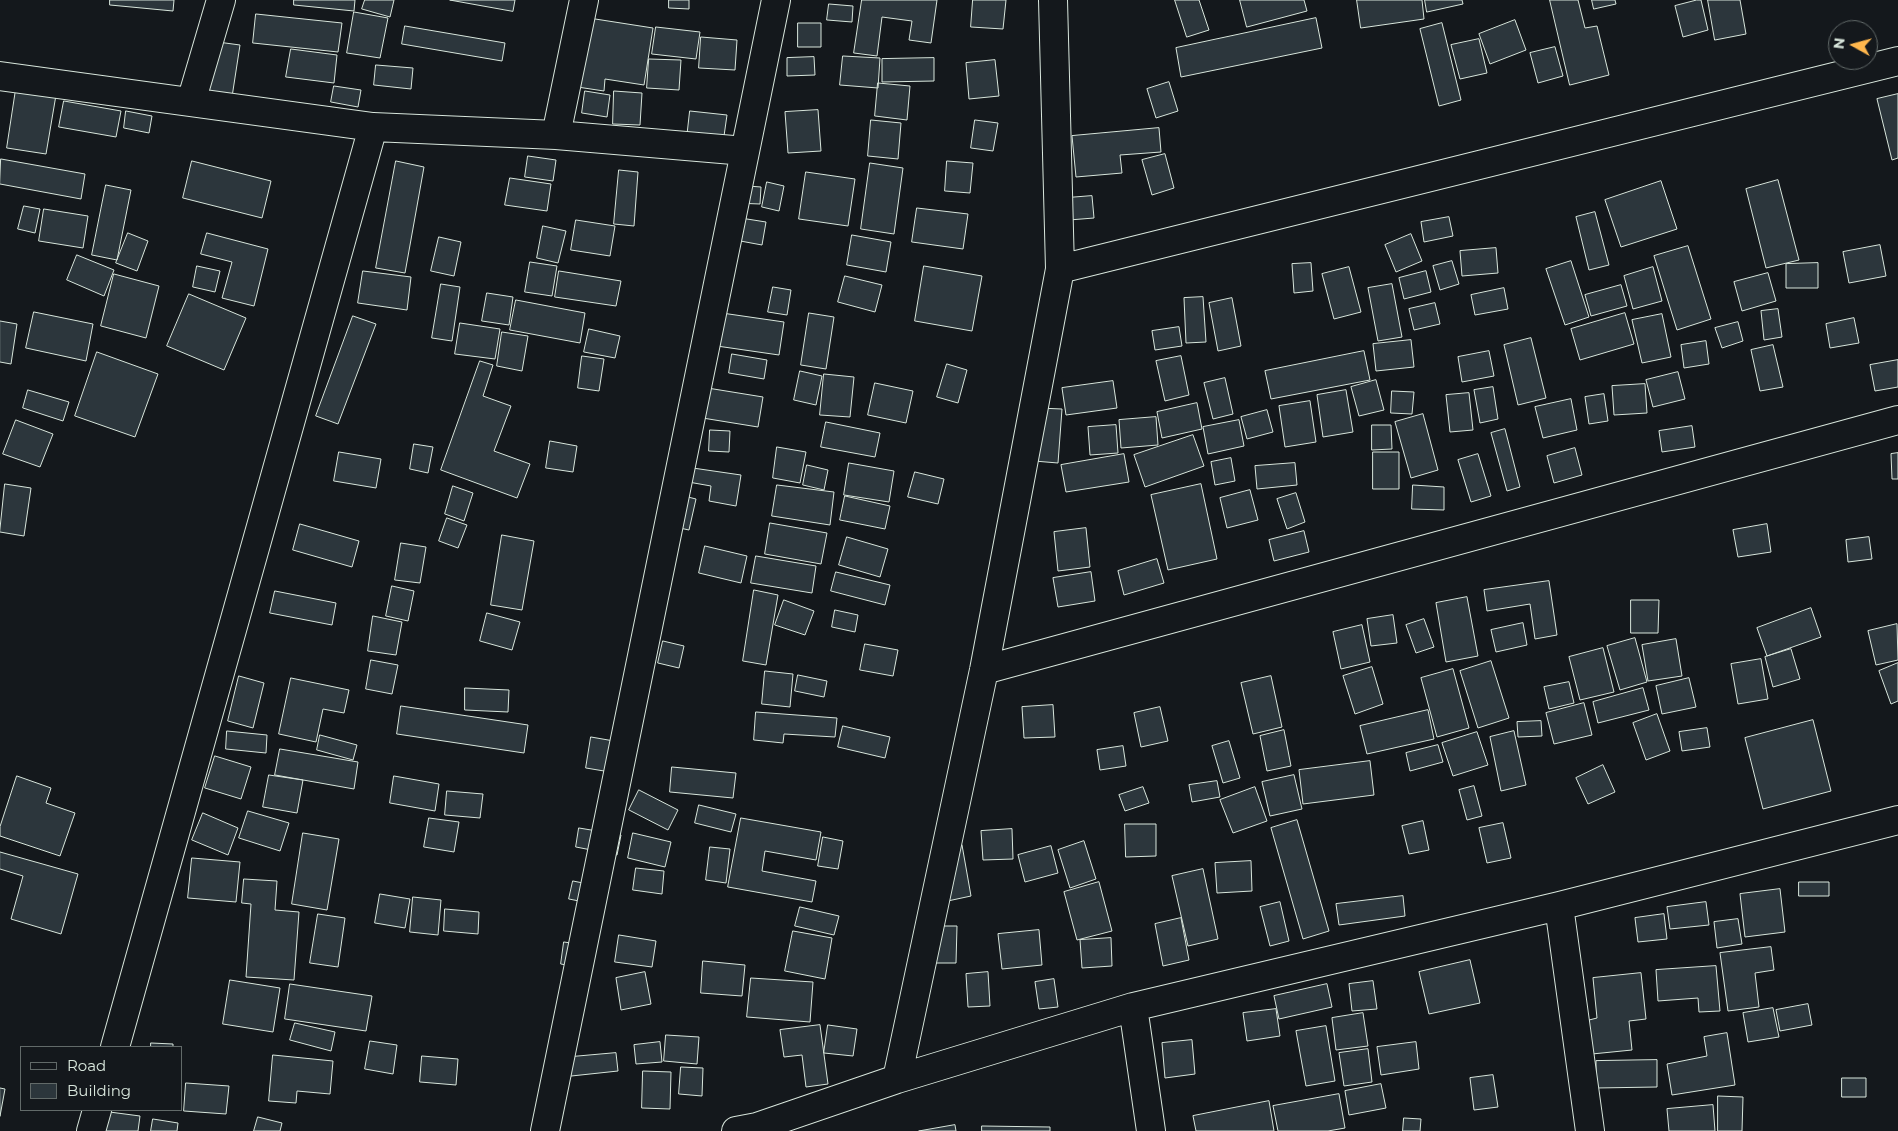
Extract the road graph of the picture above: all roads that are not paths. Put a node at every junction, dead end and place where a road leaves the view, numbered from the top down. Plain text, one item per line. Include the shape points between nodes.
1 (221, 0) edge
2 (584, 0) edge
3 (776, 0) edge
4 (1053, 0) edge
5 (1898, 61) edge
6 (0, 76) edge
7 (191, 102) junction
8 (372, 127) junction
9 (556, 135) junction
10 (744, 151) junction
11 (1060, 269) junction
12 (1898, 420) edge
13 (984, 670) junction
14 (1898, 820) edge
15 (1559, 906) junction
16 (1133, 1007) junction
17 (115, 1046) edge
18 (897, 1079) junction
19 (97, 1111) edge
20 (750, 1130) edge
21 (91, 1131) edge
22 (545, 1131) edge
23 (1152, 1131) edge
24 (1590, 1131) edge

1 - 7 street
2 - 9 street
3 - 10 street
4 - 11 street
5 - 11 street
6 - 7 street
7 - 8 street
8 - 9 street
8 - 17 street
9 - 10 street
10 - 22 street
11 - 13 street
12 - 13 street
13 - 18 street
14 - 15 street
15 - 16 street
15 - 24 street
16 - 18 street
16 - 23 street
18 - 20 street
19 - 21 street

